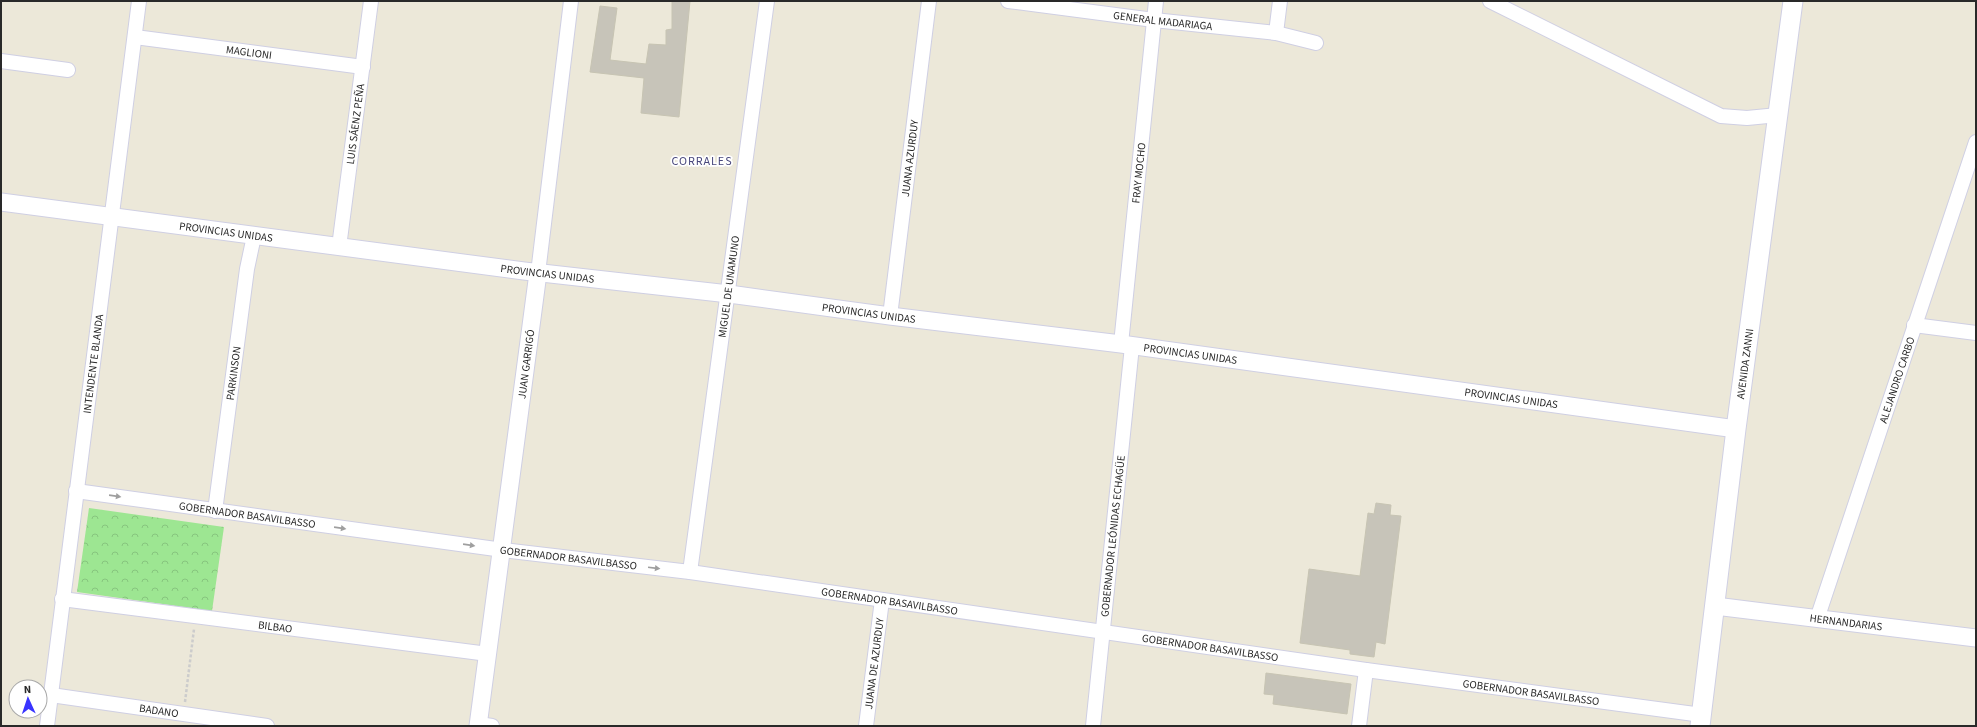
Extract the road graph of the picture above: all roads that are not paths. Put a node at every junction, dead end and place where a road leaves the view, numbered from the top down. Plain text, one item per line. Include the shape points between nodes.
1 (139, 1) edge
2 (371, 1) edge
3 (571, 1) edge
4 (767, 1) edge
5 (929, 1) edge
6 (1008, 1) edge
7 (1156, 1) edge
8 (1280, 1) edge
9 (1490, 1) edge
10 (1793, 1) edge
11 (1154, 20) junction
12 (1276, 33) junction
13 (135, 37) junction
14 (1316, 43) dead end
15 (1, 61) edge
16 (363, 66) junction
17 (68, 70) dead end
18 (1778, 115) junction
19 (1976, 142) edge
20 (1, 202) edge
21 (111, 216) junction
22 (254, 236) junction
23 (339, 247) junction
24 (538, 273) junction
25 (728, 294) junction
26 (890, 316) junction
27 (1914, 325) junction
28 (1976, 333) edge
29 (1127, 345) junction
30 (1736, 429) junction
31 (76, 491) junction
32 (215, 511) junction
33 (503, 550) junction
34 (690, 572) junction
35 (62, 599) junction
36 (882, 600) junction
37 (1715, 606) junction
38 (1817, 619) junction
39 (1103, 632) junction
40 (1976, 638) edge
41 (488, 654) junction
42 (1366, 670) junction
43 (51, 695) junction
44 (1701, 721) edge
45 (483, 725) edge
46 (47, 726) edge
47 (267, 726) edge
48 (866, 726) edge
49 (1093, 726) edge
50 (1359, 726) edge

1 - 13 street, INTENDENTE BLANDA
2 - 16 street, LUIS SÁENZ PEÑA
3 - 24 street, JUAN GARRIGÓ
4 - 25 street, MIGUEL DE UNAMUNO
5 - 26 street, JUANA AZURDUY
6 - 11 street, GENERAL MADARIAGA
7 - 11 street, FRAY MOCHO
8 - 12 street
9 - 18 street via 1721,116 1747,118
10 - 18 main road, AVENIDA ZANNI
11 - 12 street, GENERAL MADARIAGA
11 - 29 street, FRAY MOCHO
12 - 14 street, GENERAL MADARIAGA
13 - 16 street, MAGLIONI
13 - 21 street, INTENDENTE BLANDA
15 - 17 street
16 - 23 street, LUIS SÁENZ PEÑA
18 - 30 main road, AVENIDA ZANNI
19 - 27 street, ALEJANDRO CARBO
20 - 21 street, PROVINCIAS UNIDAS
21 - 22 street, PROVINCIAS UNIDAS
21 - 31 street, INTENDENTE BLANDA
22 - 23 street, PROVINCIAS UNIDAS
22 - 32 street, PARKINSON via 247,269
23 - 24 street, PROVINCIAS UNIDAS
24 - 25 street, PROVINCIAS UNIDAS
24 - 33 street, JUAN GARRIGÓ
25 - 26 street, PROVINCIAS UNIDAS
25 - 34 street, MIGUEL DE UNAMUNO
26 - 29 street, PROVINCIAS UNIDAS
27 - 28 street
27 - 38 street, ALEJANDRO CARBO
29 - 30 street, PROVINCIAS UNIDAS
29 - 39 street, GOBERNADOR LEÓNIDAS ECHAGÜE
30 - 37 main road, AVENIDA ZANNI
31 -> 32 street, GOBERNADOR BASAVILBASSO
31 - 35 street, INTENDENTE BLANDA
32 -> 33 street, GOBERNADOR BASAVILBASSO
33 -> 34 street, GOBERNADOR BASAVILBASSO
33 - 41 street, JUAN GARRIGÓ
34 - 36 street, GOBERNADOR BASAVILBASSO
35 - 41 street, BILBAO
35 - 43 street, INTENDENTE BLANDA
36 - 39 street, GOBERNADOR BASAVILBASSO
36 - 48 street, JUANA DE AZURDUY
37 - 38 street, HERNANDARIAS
37 - 44 main road, AVENIDA ZANNI
38 - 40 street, HERNANDARIAS
39 - 42 street, GOBERNADOR BASAVILBASSO
39 - 49 street, GOBERNADOR LEÓNIDAS ECHAGÜE
41 - 45 street, JUAN GARRIGÓ
42 - 44 street, GOBERNADOR BASAVILBASSO
42 - 50 street
43 - 46 street, INTENDENTE BLANDA
43 - 47 street, BADANO

